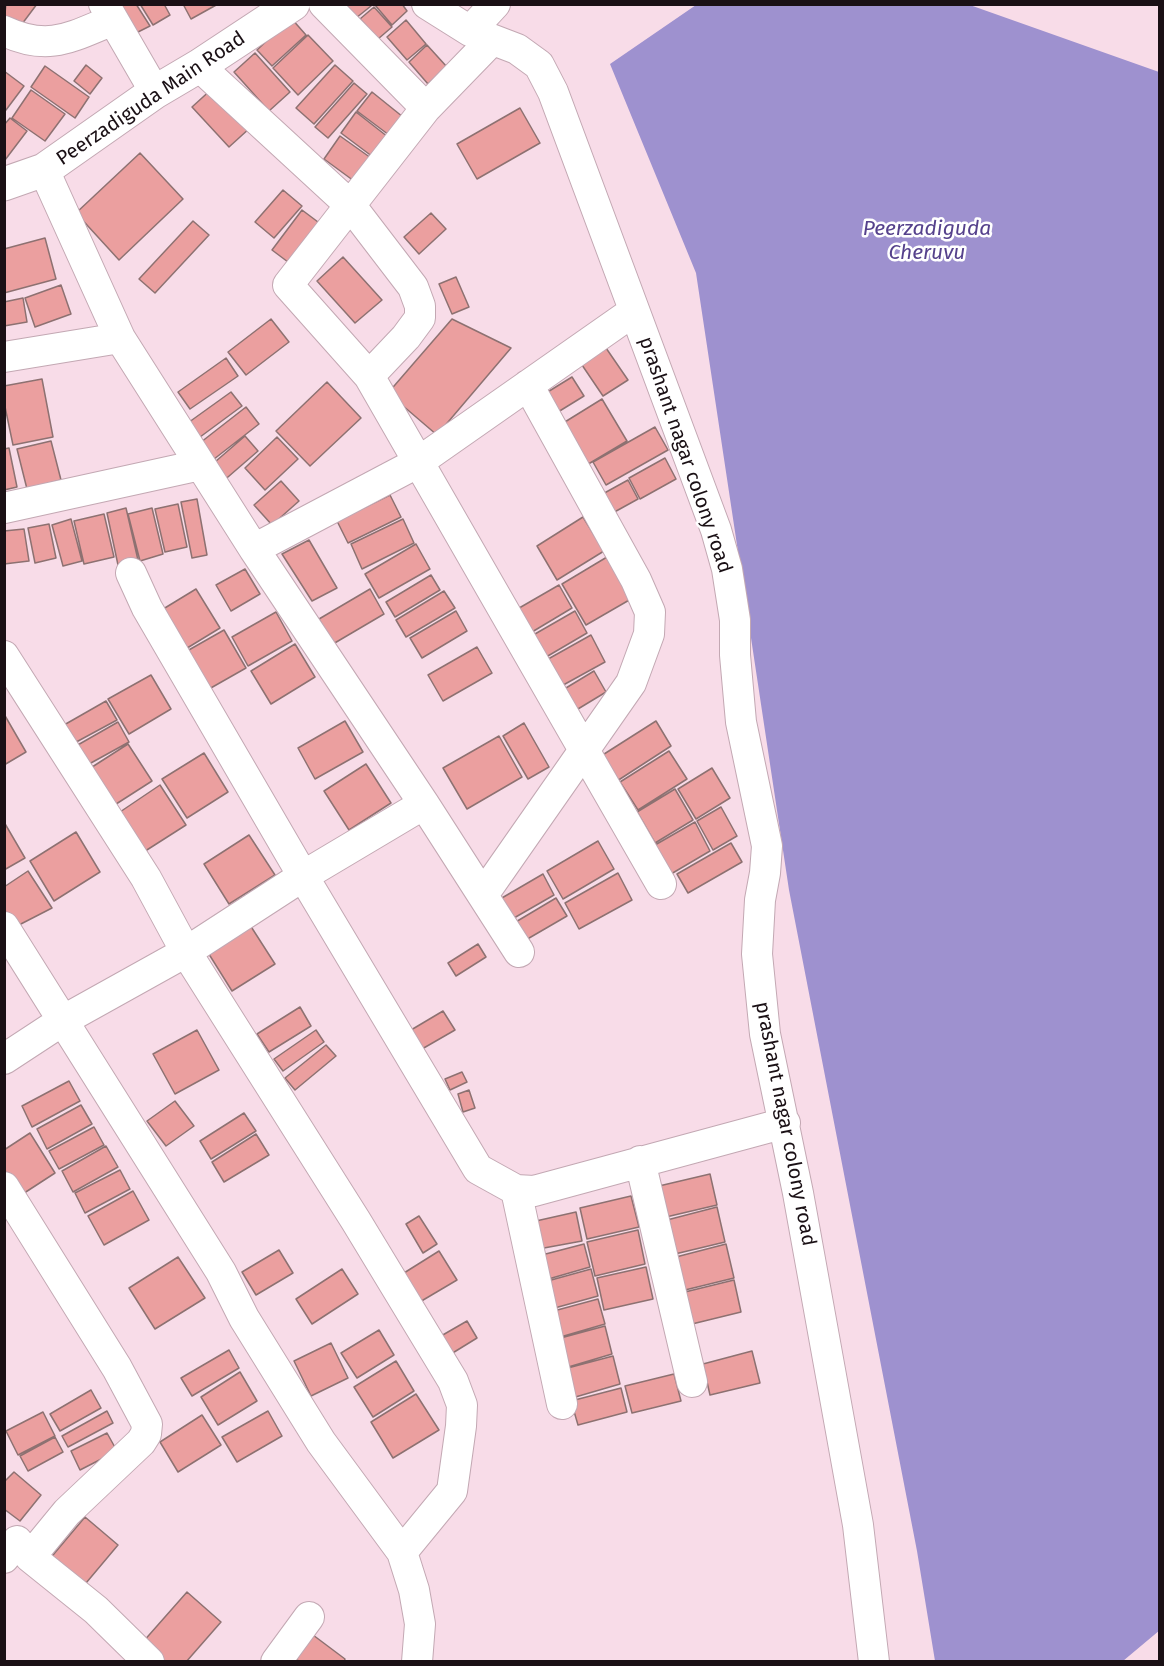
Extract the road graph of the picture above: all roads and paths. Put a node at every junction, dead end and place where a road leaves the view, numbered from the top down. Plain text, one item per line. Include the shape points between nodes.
1 (324, 4) edge
2 (427, 4) edge
3 (495, 4) edge
4 (281, 8) edge
5 (108, 12) edge
6 (4, 31) edge
7 (481, 36) junction
8 (199, 66) junction
9 (155, 92) junction
10 (426, 108) junction
11 (44, 170) junction
12 (4, 184) edge
13 (351, 206) junction
14 (634, 312) junction
15 (120, 338) junction
16 (4, 357) edge
17 (369, 376) junction
18 (528, 386) junction
19 (417, 463) junction
20 (200, 465) junction
21 (4, 508) edge
22 (254, 549) junction
23 (131, 573) dead end
24 (4, 656) edge
25 (584, 752) junction
26 (424, 804) junction
27 (303, 876) junction
28 (661, 884) dead end
29 (483, 895) junction
30 (4, 927) edge
31 (186, 952) junction
32 (519, 952) dead end
33 (62, 1022) junction
34 (4, 1059) edge
35 (785, 1122) junction
36 (640, 1161) junction
37 (4, 1186) edge
38 (516, 1190) junction
39 (692, 1382) dead end
40 (562, 1404) dead end
41 (402, 1552) junction
42 (17, 1557) edge
43 (309, 1617) dead end
44 (149, 1662) edge
45 (276, 1662) edge
46 (417, 1662) edge
47 (874, 1662) edge

1 - 10 street
2 - 7 street, prashant nagar colony road
3 - 7 street
4 - 8 street, Peerzadiguda Main Road
5 - 6 street via 60,41 24,41
5 - 9 street
7 - 10 street
7 - 14 street, prashant nagar colony road via 517,49 539,65 553,92
8 - 9 street, Peerzadiguda Main Road
8 - 13 street
9 - 11 street, Peerzadiguda Main Road
10 - 13 street
11 - 12 street, Peerzadiguda Main Road
11 - 15 street
13 - 17 street via 413,287 420,306 420,318
13 - 17 street via 288,285
14 - 18 street
14 - 35 street, prashant nagar colony road via 727,569 735,620 741,722 767,846 757,954 765,1034
15 - 16 street
15 - 20 street
17 - 19 street
18 - 19 street
18 - 25 street via 650,612 649,633 632,683
19 - 22 street
19 - 25 street
20 - 21 street
20 - 22 street
22 - 26 street
23 - 27 street via 147,608
24 - 31 street via 146,878
25 - 28 street
25 - 29 street
26 - 27 street
26 - 29 street
27 - 31 street
27 - 38 street via 478,1169
29 - 32 street
30 - 33 street
31 - 33 street
31 - 41 street via 356,1221 453,1381 462,1405 452,1491
33 - 34 street
33 - 41 street via 221,1272 244,1318 321,1442
35 - 36 street
35 - 47 street, prashant nagar colony road via 858,1525
36 - 38 street via 534,1191
36 - 39 street
37 - 42 street via 117,1368 147,1424 141,1442
38 - 40 street
41 - 46 street via 420,1624
42 - 44 street via 96,1610
43 - 45 street

